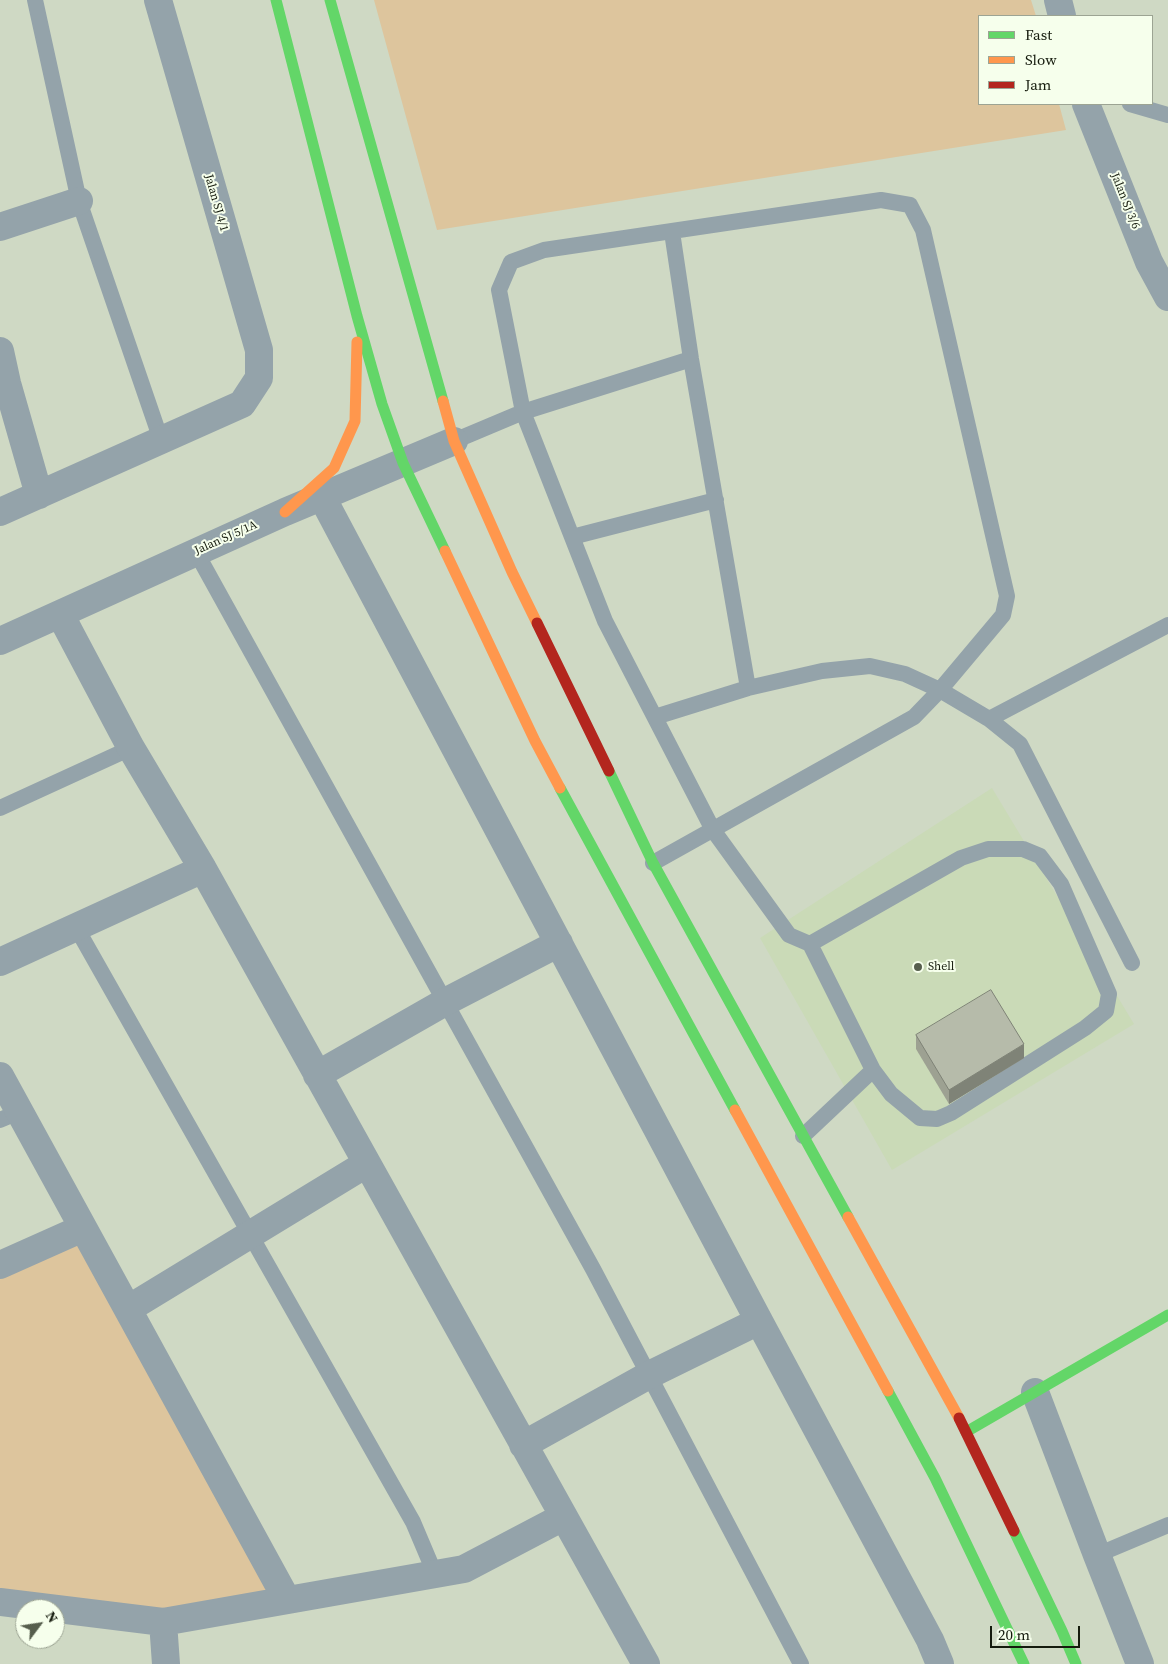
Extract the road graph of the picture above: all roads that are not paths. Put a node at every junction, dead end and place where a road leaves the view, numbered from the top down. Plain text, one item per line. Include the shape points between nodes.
1 (36, 0) edge
2 (158, 0) edge
3 (276, 0) edge
4 (330, 0) edge
5 (1058, 0) edge
6 (1062, 15) edge
7 (1086, 105) edge
8 (1133, 105) edge
9 (1168, 115) edge
10 (79, 201) junction
11 (0, 227) edge
12 (672, 232) junction
13 (1158, 264) edge
14 (1168, 297) edge
15 (357, 316) junction
16 (0, 351) edge
17 (691, 359) junction
18 (4, 384) edge
19 (523, 412) junction
20 (161, 440) junction
21 (454, 441) junction
22 (403, 463) junction
23 (39, 495) junction
24 (322, 497) junction
25 (716, 500) junction
26 (0, 512) edge
27 (285, 512) junction
28 (572, 538) junction
29 (196, 552) junction
30 (60, 614) junction
31 (1168, 625) edge
32 (0, 641) edge
33 (748, 688) junction
34 (940, 690) junction
35 (655, 717) junction
36 (989, 719) junction
37 (131, 748) junction
38 (0, 808) edge
39 (713, 830) junction
40 (654, 863) junction
41 (202, 869) junction
42 (76, 927) junction
43 (559, 944) junction
44 (810, 944) junction
45 (0, 962) edge
46 (1132, 963) dead end
47 (445, 1002) junction
48 (873, 1070) junction
49 (317, 1075) junction
50 (0, 1076) edge
51 (10, 1116) edge
52 (803, 1136) junction
53 (366, 1164) junction
54 (83, 1228) junction
55 (250, 1234) junction
56 (0, 1265) edge
57 (128, 1309) junction
58 (1168, 1315) edge
59 (759, 1321) junction
60 (649, 1375) junction
61 (1035, 1392) junction
62 (966, 1432) junction
63 (523, 1445) junction
64 (563, 1517) junction
65 (1168, 1525) edge
66 (1097, 1555) junction
67 (435, 1574) junction
68 (287, 1600) junction
69 (0, 1602) edge
70 (163, 1622) junction
71 (166, 1664) edge
72 (646, 1664) edge
73 (801, 1664) edge
74 (940, 1664) edge
75 (1024, 1664) edge
76 (1076, 1664) edge
77 (1140, 1664) edge

1 - 10 lane
2 - 20 street, Jalan SJ 4/1 via 259,350 259,378 242,404
3 - 15 street
4 - 21 street
5 - 6 street
7 - 13 street, Jalan SJ 3/6
8 - 9 lane
10 - 11 street
10 - 20 lane
12 - 17 lane
12 - 19 lane via 544,250 511,262 499,290
12 - 34 lane via 881,200 910,205 923,230 1007,596 1003,615
13 - 14 street, Jalan SJ 3/6
15 - 22 street
15 - 27 street via 354,421 334,468
16 - 18 street
17 - 19 lane
17 - 25 lane
18 - 23 street
19 - 21 lane
19 - 28 lane
20 - 23 street
21 - 22 street, Jalan SJ 5/1A
21 - 40 street via 512,572
22 - 24 street, Jalan SJ 5/1A
22 - 75 street via 535,740 935,1478
23 - 26 street
24 - 27 street, Jalan SJ 5/1A
24 - 43 street
25 - 28 lane
25 - 33 lane
27 - 29 street, Jalan SJ 5/1A
28 - 35 lane via 605,621
29 - 30 street, Jalan SJ 5/1A
29 - 47 lane
30 - 32 street, Jalan SJ 5/1A
30 - 37 street
31 - 36 lane
33 - 34 lane via 822,671 870,666 904,674
33 - 35 lane
34 - 36 lane
34 - 39 lane via 914,717
35 - 39 lane
36 - 46 lane via 1020,744
37 - 38 lane
37 - 41 street
39 - 40 lane
39 - 44 lane via 789,935
40 - 52 street
41 - 42 street
41 - 49 street
42 - 45 street
42 - 55 lane
43 - 47 street
43 - 59 street
44 - 48 lane
44 - 48 lane via 961,858 988,849 1023,849 1040,856 1061,884 1109,994 1106,1011 1068,1039 937,1119 920,1118 891,1094
47 - 49 street
47 - 60 lane
48 - 52 lane
49 - 53 street
50 - 51 street
51 - 54 street
52 - 62 street
53 - 55 street
53 - 63 street
54 - 56 street
54 - 57 street
55 - 57 street
55 - 67 lane via 413,1522
57 - 68 street
58 - 61 street
59 - 60 street
59 - 74 street
60 - 63 street
60 - 73 lane
61 - 62 street
61 - 66 street
62 - 76 street
63 - 64 street
64 - 67 street via 464,1569
64 - 72 street
65 - 66 lane
66 - 77 street
67 - 68 street
68 - 70 street
69 - 70 street
70 - 71 street

